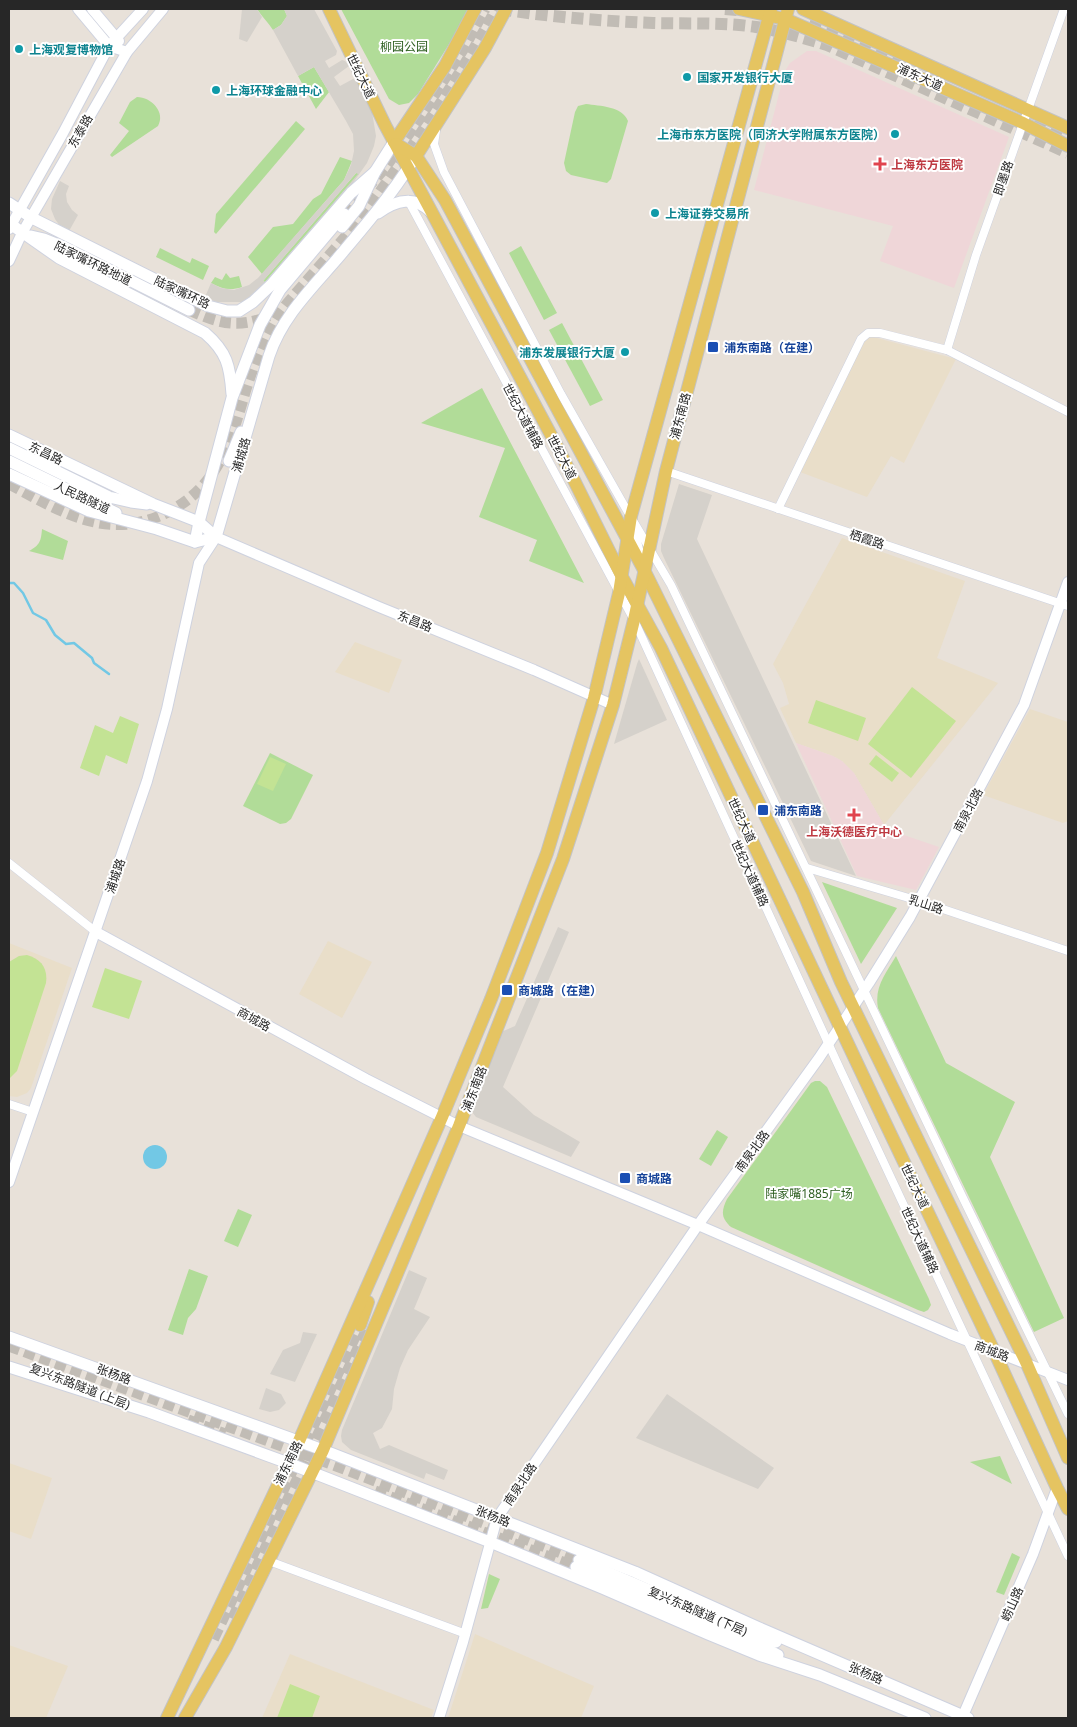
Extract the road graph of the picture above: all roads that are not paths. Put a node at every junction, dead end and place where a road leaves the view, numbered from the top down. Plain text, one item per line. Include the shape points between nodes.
1 (78, 9) edge
2 (92, 9) edge
3 (143, 9) edge
4 (164, 9) edge
5 (329, 9) edge
6 (475, 9) edge
7 (506, 9) edge
8 (739, 9) edge
9 (803, 9) edge
10 (1064, 9) edge
11 (770, 12) edge
12 (786, 14) edge
13 (116, 37) junction
14 (109, 46) junction
15 (127, 52) junction
16 (1028, 109) junction
17 (440, 120) junction
18 (1023, 123) junction
19 (1068, 128) edge
20 (394, 142) junction
21 (1068, 146) edge
22 (416, 156) junction
23 (408, 168) junction
24 (375, 172) junction
25 (408, 200) junction
26 (9, 203) edge
27 (20, 211) junction
28 (432, 213) junction
29 (344, 214) tunnel mouth
30 (32, 218) junction
31 (368, 223) junction
32 (10, 225) edge
33 (22, 233) junction
34 (9, 261) edge
35 (280, 290) junction
36 (189, 310) tunnel mouth
37 (239, 311) junction
38 (250, 350) junction
39 (947, 350) junction
40 (269, 356) junction
41 (232, 398) junction
42 (1068, 412) edge
43 (9, 435) edge
44 (9, 448) edge
45 (9, 461) edge
46 (229, 461) dead end
47 (666, 471) junction
48 (9, 474) edge
49 (153, 504) junction
50 (778, 509) junction
51 (631, 516) junction
52 (198, 522) junction
53 (157, 529) junction
54 (216, 537) junction
55 (627, 539) junction
56 (195, 542) junction
57 (648, 546) junction
58 (199, 563) junction
59 (644, 570) junction
60 (622, 576) junction
61 (1068, 582) edge
62 (619, 593) junction
63 (637, 603) junction
64 (1064, 605) edge
65 (634, 620) junction
66 (594, 698) junction
67 (613, 705) junction
68 (9, 862) edge
69 (807, 868) junction
70 (802, 892) junction
71 (919, 901) junction
72 (96, 932) junction
73 (1068, 951) edge
74 (864, 990) junction
75 (853, 1008) junction
76 (840, 1027) junction
77 (828, 1044) junction
78 (9, 1104) edge
79 (33, 1112) junction
80 (442, 1117) junction
81 (459, 1126) junction
82 (9, 1182) edge
83 (403, 1205) junction
84 (422, 1215) junction
85 (698, 1226) junction
86 (12, 1341) edge
87 (968, 1341) junction
88 (994, 1351) junction
89 (10, 1363) edge
90 (1027, 1364) junction
91 (1049, 1373) junction
92 (1068, 1380) edge
93 (167, 1394) joint
94 (149, 1412) joint
95 (1068, 1414) edge
96 (299, 1441) junction
97 (323, 1450) junction
98 (1068, 1458) edge
99 (288, 1463) junction
100 (312, 1473) junction
101 (1057, 1488) junction
102 (1068, 1508) edge
103 (1048, 1513) junction
104 (497, 1518) junction
105 (490, 1542) junction
106 (1068, 1556) edge
107 (269, 1561) junction
108 (466, 1634) junction
109 (821, 1655) junction
110 (811, 1673) junction
111 (168, 1718) edge
112 (184, 1718) edge
113 (439, 1718) edge
114 (925, 1718) edge
115 (964, 1718) edge

1 - 14 street
2 - 13 street
3 - 13 street, 东泰路
4 - 15 street, 东泰路
5 - 20 main road, 世纪大道
6 - 20 main road via 442,72
7 - 17 main road
8 - 11 main road, 浦东大道
9 - 16 main road, 浦东大道
10 - 16 street, 即墨路
11 - 12 main road, 浦东大道
11 - 51 main road, 浦东南路
12 - 18 main road, 浦东大道
12 - 47 main road, 浦东南路
13 - 14 street, 东泰路
13 - 15 street
14 - 15 street
14 - 27 street, 东泰路
15 - 30 street, 东泰路
16 - 18 street, 即墨路
16 - 19 main road, 浦东大道
17 - 22 main road
17 - 51 street via 434,144 444,172 561,394
18 - 21 main road, 浦东大道
18 - 39 street, 即墨路 via 976,255
20 - 22 main road, 世纪大道
20 - 23 main road, 世纪大道
20 - 24 main road
22 - 23 main road
22 - 55 main road, 世纪大道 via 445,200
23 - 28 main road, 世纪大道
23 - 31 main road
24 - 37 main road via 340,204 271,285
24 - 38 main road via 351,216 281,301
25 - 28 main road
25 - 31 main road via 393,204
25 - 62 street, 世纪大道辅路
26 - 27 main road, 陆家嘴环路
27 - 30 main road, 陆家嘴环路
27 - 32 street, 东泰路
28 - 60 main road, 世纪大道 via 558,448
29 - 35 main road
30 - 33 street, 东泰路
30 - 37 main road, 陆家嘴环路 via 208,306
31 - 40 main road, 浦城路 via 294,309 273,343
32 - 33 main road, 陆家嘴环路
33 - 34 street, 东泰路
33 - 36 main road, 陆家嘴环路地道 via 64,247
33 - 41 main road, 陆家嘴环路 via 59,258 205,333 225,356
35 - 37 main road via 260,304
35 - 38 main road via 265,314
38 - 41 main road, 浦城路
39 - 42 street
39 - 50 street via 880,332 868,334 861,340
40 - 46 main road via 260,371
40 - 54 main road, 浦城路
41 - 52 main road, 浦城路
43 - 49 main road, 东昌路
44 - 49 main road, 人民路隧道 via 109,497
45 - 53 main road, 人民路隧道 via 107,509
47 - 50 street, 栖霞路
47 - 57 main road, 浦东南路
48 - 53 main road via 89,511
49 - 52 main road, 东昌路
50 - 64 street, 栖霞路
51 - 55 main road, 浦东南路
51 - 57 street
51 - 59 street
52 - 54 main road, 东昌路
52 - 56 main road, 浦城路
53 - 56 main road
54 - 56 main road
54 - 58 street, 浦城路
54 - 66 street, 东昌路
55 - 59 main road, 世纪大道
55 - 60 main road, 浦东南路
56 - 58 street, 浦城路
57 - 59 main road, 浦东南路
57 - 69 street via 671,585
58 - 72 street, 浦城路 via 167,709 147,781
59 - 63 main road, 浦东南路
59 - 70 main road, 世纪大道
60 - 62 main road, 浦东南路
60 - 63 main road, 世纪大道
61 - 64 street, 南泉北路
62 - 65 street, 世纪大道辅路
62 - 66 main road, 浦东南路
63 - 65 main road, 浦东南路
63 - 76 main road, 世纪大道
64 - 71 street, 南泉北路 via 1021,710
65 - 67 main road, 浦东南路
65 - 77 street, 世纪大道辅路
66 - 67 street, 东昌路
66 - 80 main road, 浦东南路 via 548,853
67 - 81 main road, 浦东南路 via 563,859
68 - 72 street, 商城路
69 - 70 street
69 - 71 street, 乳山路
69 - 74 street
70 - 75 main road, 世纪大道
71 - 73 street, 乳山路
71 - 74 street, 南泉北路
72 - 79 street, 浦城路
72 - 80 street, 商城路 via 358,1075
74 - 75 street, 南泉北路
74 - 91 street
75 - 76 street, 南泉北路
75 - 90 main road, 世纪大道
76 - 77 street, 南泉北路
76 - 88 main road, 世纪大道
77 - 85 street, 南泉北路
77 - 87 street, 世纪大道辅路
78 - 79 street
79 - 82 street, 浦城路
80 - 81 street, 商城路
80 - 83 main road, 浦东南路
81 - 84 main road, 浦东南路
81 - 85 street, 商城路
83 - 84 main road, 浦东南路 via 363,1328
83 - 96 main road, 浦东南路
84 - 97 main road, 浦东南路
85 - 87 street, 商城路
85 - 104 street, 南泉北路
86 - 93 main road, 复兴东路隧道 (上层)
87 - 88 street, 商城路
87 - 103 street, 世纪大道辅路
88 - 90 street, 商城路
88 - 101 main road, 世纪大道
89 - 94 main road, 复兴东路隧道 (上层)
90 - 91 street, 商城路
90 - 98 main road, 世纪大道
91 - 92 street, 商城路
91 - 95 street
93 - 96 main road, 张杨路
94 - 99 main road, 张杨路
96 - 97 main road, 张杨路
96 - 99 main road, 浦东南路
97 - 100 main road, 浦东南路
97 - 104 main road, 张杨路
99 - 100 main road, 张杨路
99 - 111 main road, 浦东南路
100 - 105 main road, 张杨路
100 - 107 main road, 浦东南路
101 - 102 main road, 世纪大道
101 - 103 street, 崂山路
103 - 106 street, 世纪大道辅路
103 - 115 street, 崂山路
104 - 105 street, 南泉北路
104 - 109 main road, 张杨路 via 635,1572
105 - 108 street, 南泉北路
105 - 110 main road, 张杨路 via 708,1634
107 - 108 street
107 - 112 main road, 浦东南路 via 226,1647
108 - 113 street, 南泉北路
109 - 110 main road, 复兴东路隧道 (下层) via 756,1636 577,1564 761,1646
109 - 115 main road, 张杨路
110 - 114 main road, 张杨路
111 - 112 main road, 浦东南路 via 218,1640

